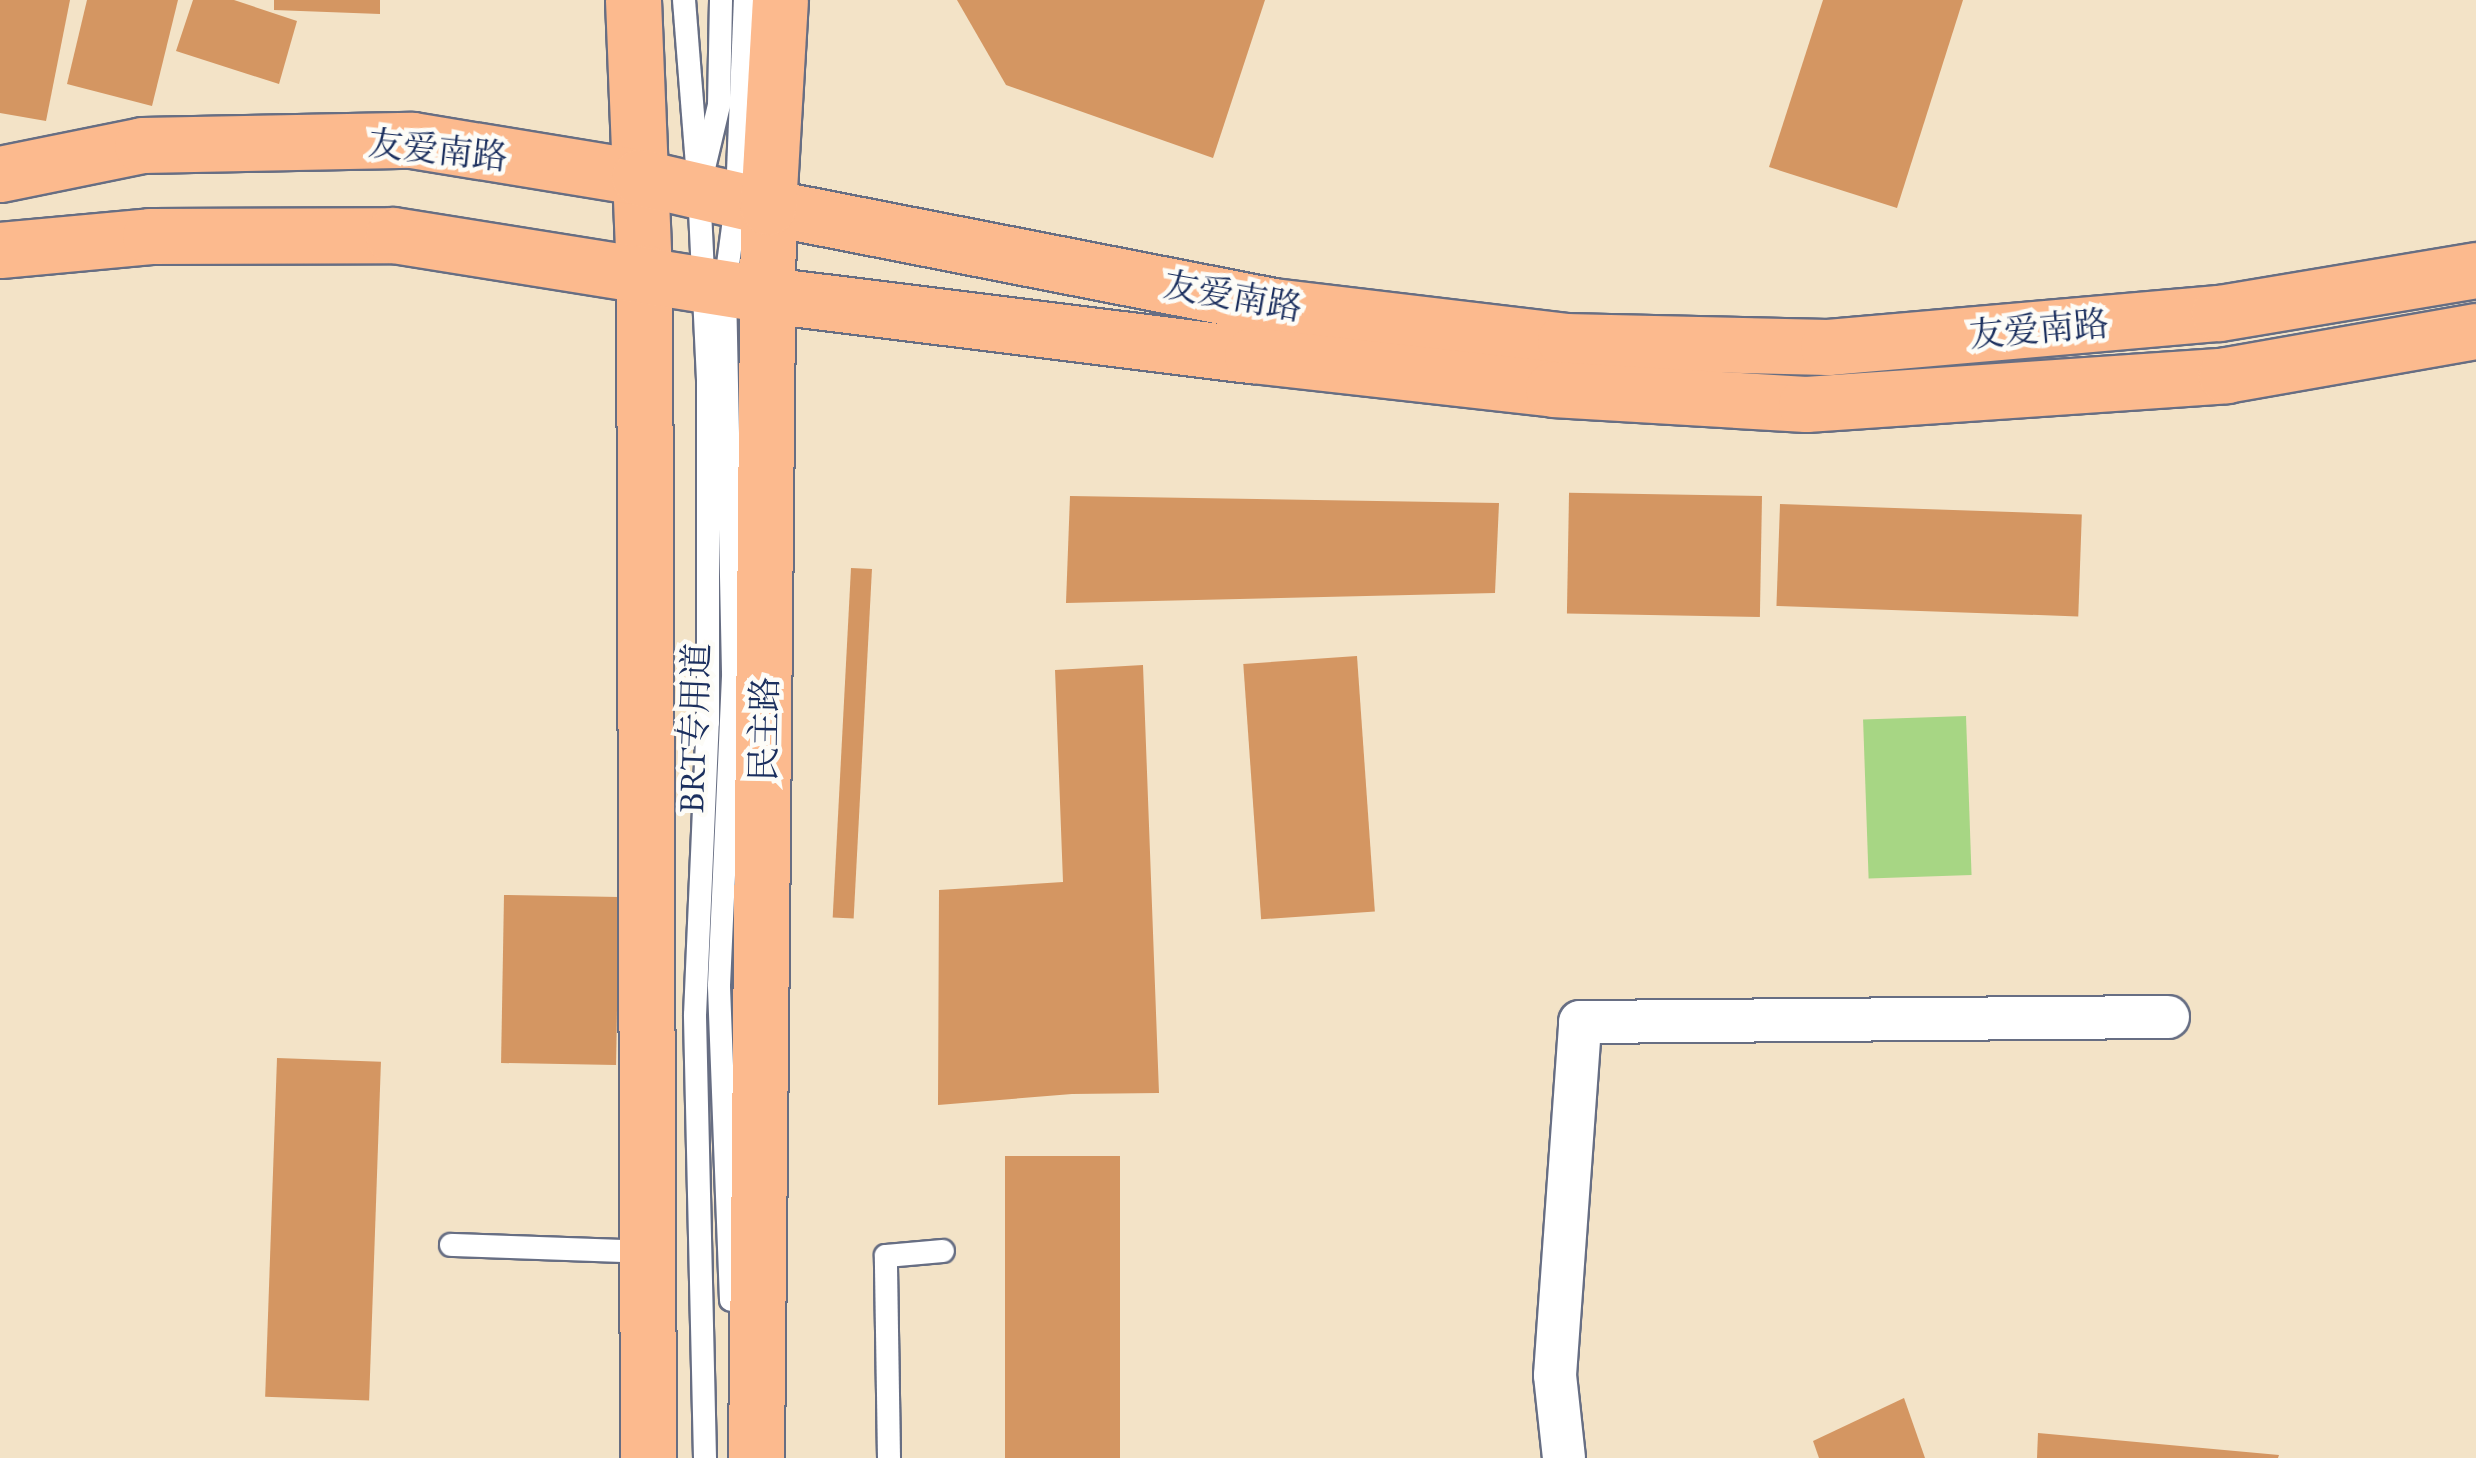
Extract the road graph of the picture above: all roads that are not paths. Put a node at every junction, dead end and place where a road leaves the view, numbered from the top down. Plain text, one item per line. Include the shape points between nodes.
1 (633, 0) edge
2 (684, 0) edge
3 (721, 0) edge
4 (745, 0) edge
5 (780, 0) edge
6 (0, 174) edge
7 (639, 177) junction
8 (735, 198) junction
9 (0, 250) edge
10 (2476, 270) edge
11 (644, 272) junction
12 (732, 288) junction
13 (2476, 331) edge
14 (2168, 1017) dead end
15 (451, 1245) dead end
16 (942, 1251) dead end
17 (647, 1252) junction
18 (731, 1326) dead end
19 (744, 1439) edge
20 (648, 1458) edge
21 (705, 1458) edge
22 (733, 1458) edge
23 (889, 1458) edge
24 (1564, 1458) edge

1 - 7 main road
2 - 8 lane, BRT专用道
3 - 8 lane, BRT专用道 via 719,104
4 - 8 lane, BRT专用道
5 - 8 main road, 民主路
6 - 7 main road, 友爱南路 via 142,146 412,140
7 - 8 main road, 友爱南路
7 - 11 main road
8 - 10 main road, 友爱南路 via 1273,306 1565,341 1828,347 2219,314
8 - 12 main road, 民主路
8 - 12 lane, BRT专用道
9 - 11 main road, 友爱南路 via 150,236 392,235
11 - 12 main road, 友爱南路
11 - 17 main road
12 - 13 main road, 友爱南路 via 1553,390 1806,404 2226,375
12 - 18 lane, BRT专用道 via 733,672 719,985
12 - 19 main road, 民主路
12 - 21 lane, BRT专用道 via 708,380 708,722 695,1015
14 - 24 street via 1580,1022 1555,1375
15 - 17 lane
16 - 23 lane via 886,1256
17 - 20 main road
19 - 22 lane

